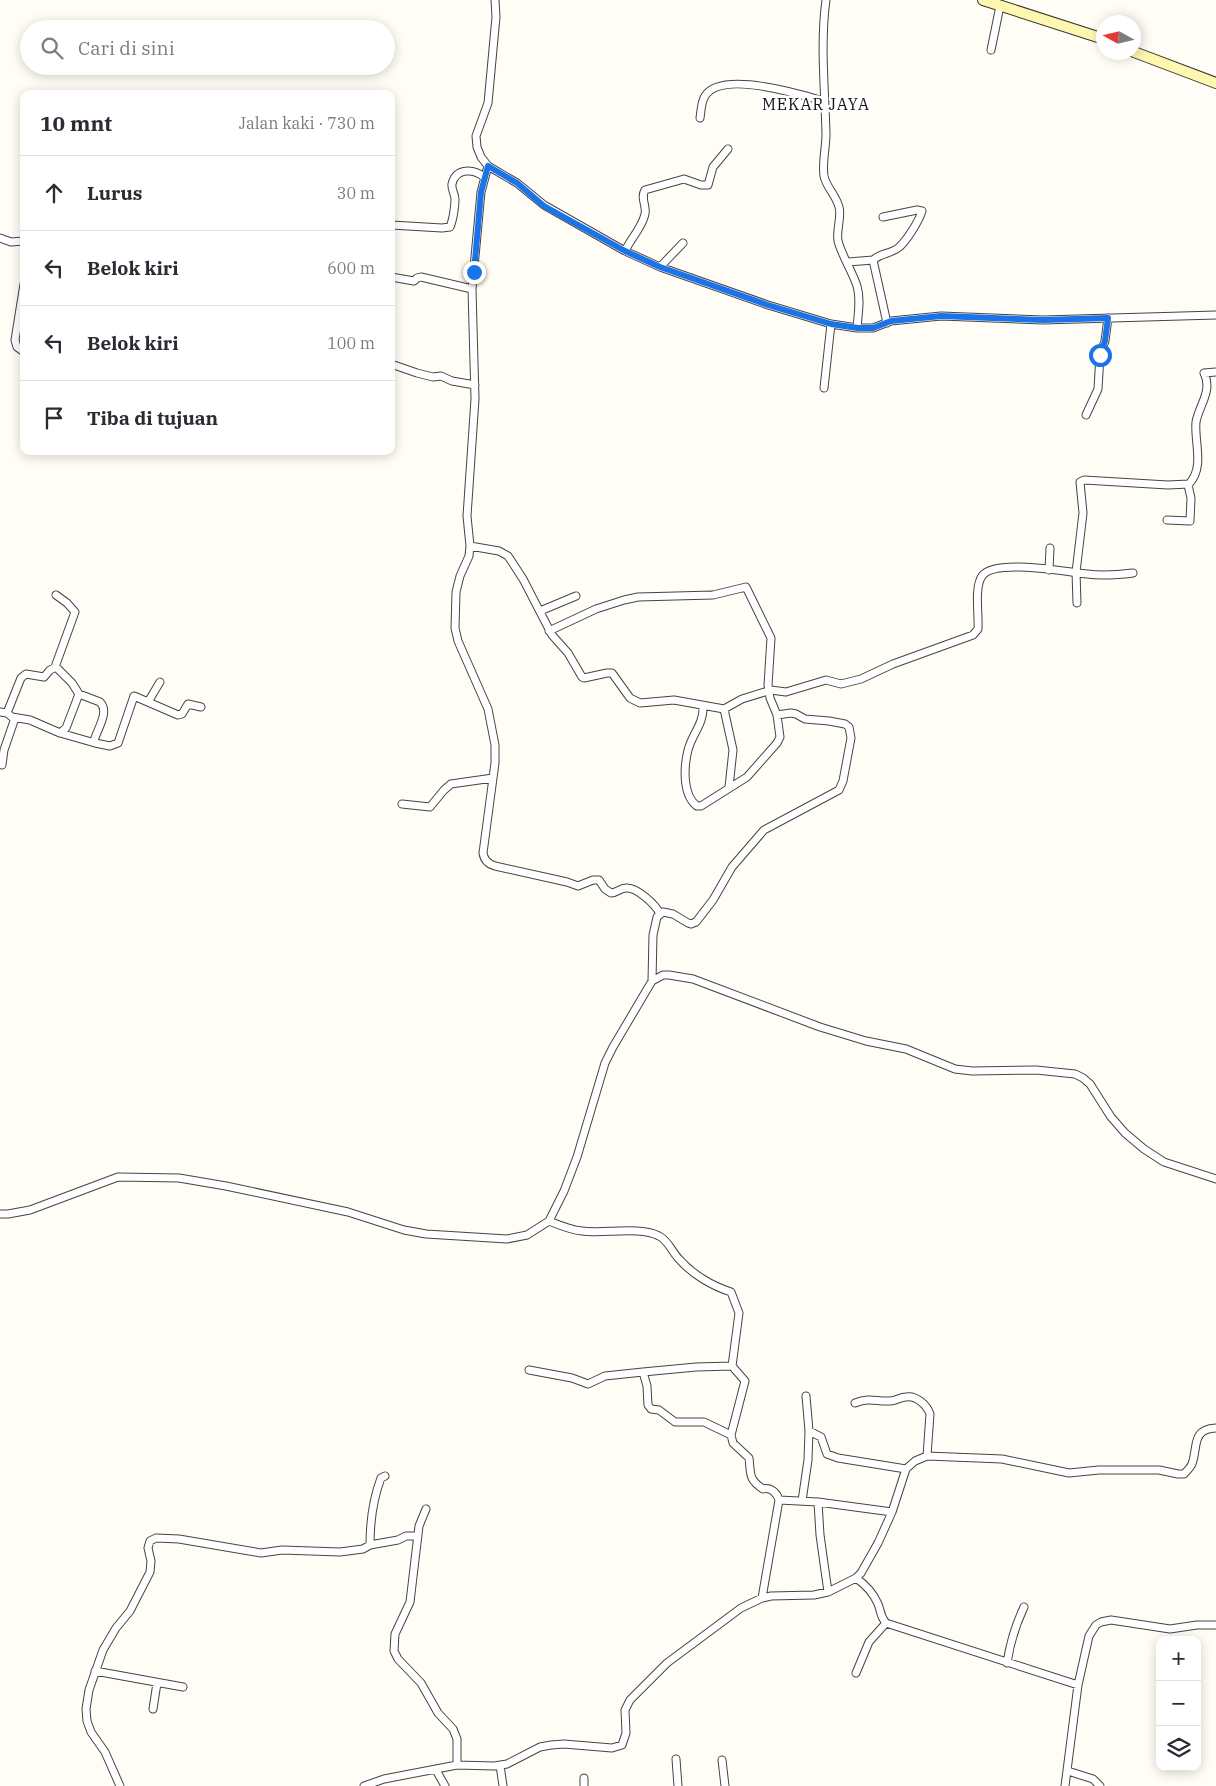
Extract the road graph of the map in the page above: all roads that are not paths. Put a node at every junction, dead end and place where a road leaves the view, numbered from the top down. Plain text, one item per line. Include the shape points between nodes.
1 (495, 0) edge
2 (826, 0) edge
3 (982, 0) edge
4 (1000, 6) junction
5 (1096, 36) edge
6 (992, 50) dead end
7 (1141, 55) edge
8 (1216, 83) edge
9 (823, 101) junction
10 (700, 118) dead end
11 (728, 149) dead end
12 (488, 166) junction
13 (484, 178) junction
14 (883, 217) dead end
15 (395, 225) edge
16 (0, 238) edge
17 (20, 241) edge
18 (683, 243) dead end
19 (625, 251) junction
20 (873, 260) junction
21 (848, 262) junction
22 (660, 267) junction
23 (395, 278) edge
24 (472, 289) junction
25 (20, 309) edge
26 (1216, 315) edge
27 (1108, 318) junction
28 (887, 323) junction
29 (831, 324) junction
30 (858, 328) junction
31 (20, 349) edge
32 (395, 365) edge
33 (1216, 372) edge
34 (475, 385) junction
35 (824, 388) dead end
36 (1086, 415) dead end
37 (1188, 484) junction
38 (1167, 520) dead end
39 (470, 546) junction
40 (1050, 548) dead end
41 (1049, 570) junction
42 (1076, 572) junction
43 (1133, 574) dead end
44 (56, 595) dead end
45 (576, 596) dead end
46 (1077, 603) dead end
47 (540, 611) junction
48 (549, 631) junction
49 (55, 667) junction
50 (160, 682) dead end
51 (769, 691) junction
52 (79, 694) junction
53 (148, 702) junction
54 (703, 706) junction
55 (201, 707) dead end
56 (724, 709) junction
57 (4, 712) edge
58 (777, 715) junction
59 (15, 718) junction
60 (60, 733) junction
61 (95, 743) junction
62 (2, 764) dead end
63 (493, 778) junction
64 (730, 786) junction
65 (402, 804) dead end
66 (660, 914) junction
67 (652, 981) junction
68 (1216, 1179) edge
69 (0, 1214) edge
70 (549, 1221) junction
71 (732, 1366) junction
72 (529, 1370) dead end
73 (643, 1372) junction
74 (806, 1396) dead end
75 (855, 1403) dead end
76 (1216, 1428) edge
77 (809, 1431) junction
78 (731, 1435) junction
79 (927, 1456) junction
80 (906, 1470) junction
81 (385, 1476) dead end
82 (779, 1500) junction
83 (802, 1501) junction
84 (818, 1502) junction
85 (426, 1509) dead end
86 (892, 1512) junction
87 (418, 1536) junction
88 (370, 1545) junction
89 (856, 1578) junction
90 (828, 1592) junction
91 (762, 1598) junction
92 (1024, 1607) dead end
93 (886, 1623) junction
94 (1216, 1626) edge
95 (1007, 1663) junction
96 (95, 1672) junction
97 (856, 1673) dead end
98 (157, 1683) junction
99 (1078, 1685) junction
100 (183, 1687) dead end
101 (153, 1709) dead end
102 (676, 1759) dead end
103 (722, 1760) dead end
104 (500, 1765) junction
105 (457, 1766) junction
106 (436, 1770) junction
107 (1068, 1771) junction
108 (584, 1778) dead end
109 (120, 1786) edge
110 (364, 1786) edge
111 (445, 1786) edge
112 (503, 1786) edge
113 (584, 1786) edge
114 (678, 1786) edge
115 (724, 1786) edge
116 (1065, 1786) edge
117 (1100, 1786) edge

1 - 12 street via 488,103 476,141
2 - 9 street
3 - 4 street
4 - 5 street
4 - 6 street
7 - 8 street
9 - 10 street via 769,86 722,86 705,94
9 - 21 street via 826,133 824,177 839,207 838,242
11 - 19 street via 713,167 708,185 684,179 645,190 645,216
12 - 13 street
12 - 19 street via 517,183 544,206
13 - 15 street via 468,170 453,181 455,199 450,227
13 - 24 street
14 - 20 street via 917,210 922,212 899,248
16 - 17 street
18 - 22 street
19 - 22 street
20 - 21 street
20 - 28 street
21 - 30 street via 858,292
22 - 29 street
23 - 24 street via 414,281 421,277
24 - 34 street
25 - 31 street via 15,340
26 - 27 street
27 - 28 street via 1043,320 941,316
27 - 36 street via 1098,389
28 - 30 street via 873,328
29 - 30 street
29 - 35 street
32 - 34 street via 433,377 441,376 452,382
33 - 37 street via 1204,373 1207,391 1196,420 1197,463 1193,479
34 - 39 street via 468,516
37 - 38 street via 1190,521
37 - 42 street via 1080,482 1083,513
39 - 47 street via 499,551 508,556
39 - 63 street via 456,592 456,635 488,709 495,746
40 - 41 street
41 - 42 street
41 - 51 street via 1008,567 983,574 978,590 978,629 972,635 856,681 841,684 826,680 786,692
42 - 43 street
42 - 46 street
44 - 49 street via 75,612
45 - 47 street
47 - 48 street
48 - 51 street via 624,600 713,595 746,587 771,638
48 - 54 street via 568,653 582,677 612,673 630,698 640,703 674,700
49 - 52 street
49 - 57 street via 44,678 22,676
50 - 53 street
51 - 56 street via 742,699
51 - 58 street
52 - 60 street via 66,728
52 - 61 street via 100,702 105,708
53 - 55 street via 178,715 188,704
53 - 61 street via 134,696 116,745
54 - 56 street
54 - 64 street via 703,719 687,756 688,793 693,804 698,806
56 - 64 street via 733,750
57 - 59 street
58 - 64 street via 780,737 777,743 751,773
58 - 66 street via 796,714 805,719 839,722 849,727 851,738 841,787 764,830 732,867 696,922 692,924 668,913
59 - 60 street via 30,720
59 - 62 street
60 - 61 street
63 - 65 street via 451,784 430,808
63 - 66 street via 483,854 490,864 578,886 599,880 611,893 623,888 632,889 653,902
66 - 67 street via 653,935
67 - 68 street via 669,975 694,979 820,1027 906,1049 955,1069 1075,1074 1090,1084 1111,1117 1144,1149 1164,1162
67 - 70 street via 605,1063 577,1157
69 - 70 street via 30,1210 118,1176 128,1176 179,1178 226,1186 348,1212 426,1234 506,1239 527,1235
70 - 71 street via 581,1232 648,1232 661,1236 678,1259 715,1287 731,1292 739,1314
71 - 73 street
71 - 78 street via 745,1381
72 - 73 street via 588,1384 605,1376
73 - 78 street via 651,1409 659,1410 675,1422 704,1422
74 - 77 street
75 - 79 street via 872,1399 890,1401 907,1396 918,1400 930,1414
76 - 79 street via 1200,1434 1192,1464 1184,1474 1159,1470 1069,1473 1002,1459
77 - 80 street via 821,1437 825,1452 833,1456
77 - 83 street
78 - 82 street via 733,1443 749,1458 749,1472 755,1484 772,1490
79 - 80 street
80 - 86 street
81 - 88 street via 380,1478 378,1487
82 - 83 street
82 - 91 street
83 - 84 street
84 - 86 street
84 - 90 street
85 - 87 street
86 - 89 street via 868,1563
87 - 88 street
87 - 105 street via 410,1602 395,1634 394,1651 453,1729 457,1739
88 - 96 street via 340,1552 282,1550 262,1553 179,1539 153,1539 148,1545 152,1566 147,1579 103,1650
89 - 90 street
89 - 93 street via 869,1588
90 - 91 street via 814,1596
91 - 104 street via 741,1608 667,1663 641,1688 627,1704 622,1745 612,1748 551,1745
92 - 95 street via 1010,1642
93 - 95 street
93 - 97 street via 869,1642
94 - 99 street via 1170,1629 1127,1621 1101,1622 1089,1636
95 - 99 street
96 - 98 street
96 - 109 street via 86,1709 87,1721
98 - 100 street
98 - 101 street
99 - 107 street
102 - 114 street
103 - 115 street
104 - 105 street
104 - 112 street
105 - 106 street
106 - 110 street
106 - 111 street
107 - 116 street
107 - 117 street
108 - 113 street

